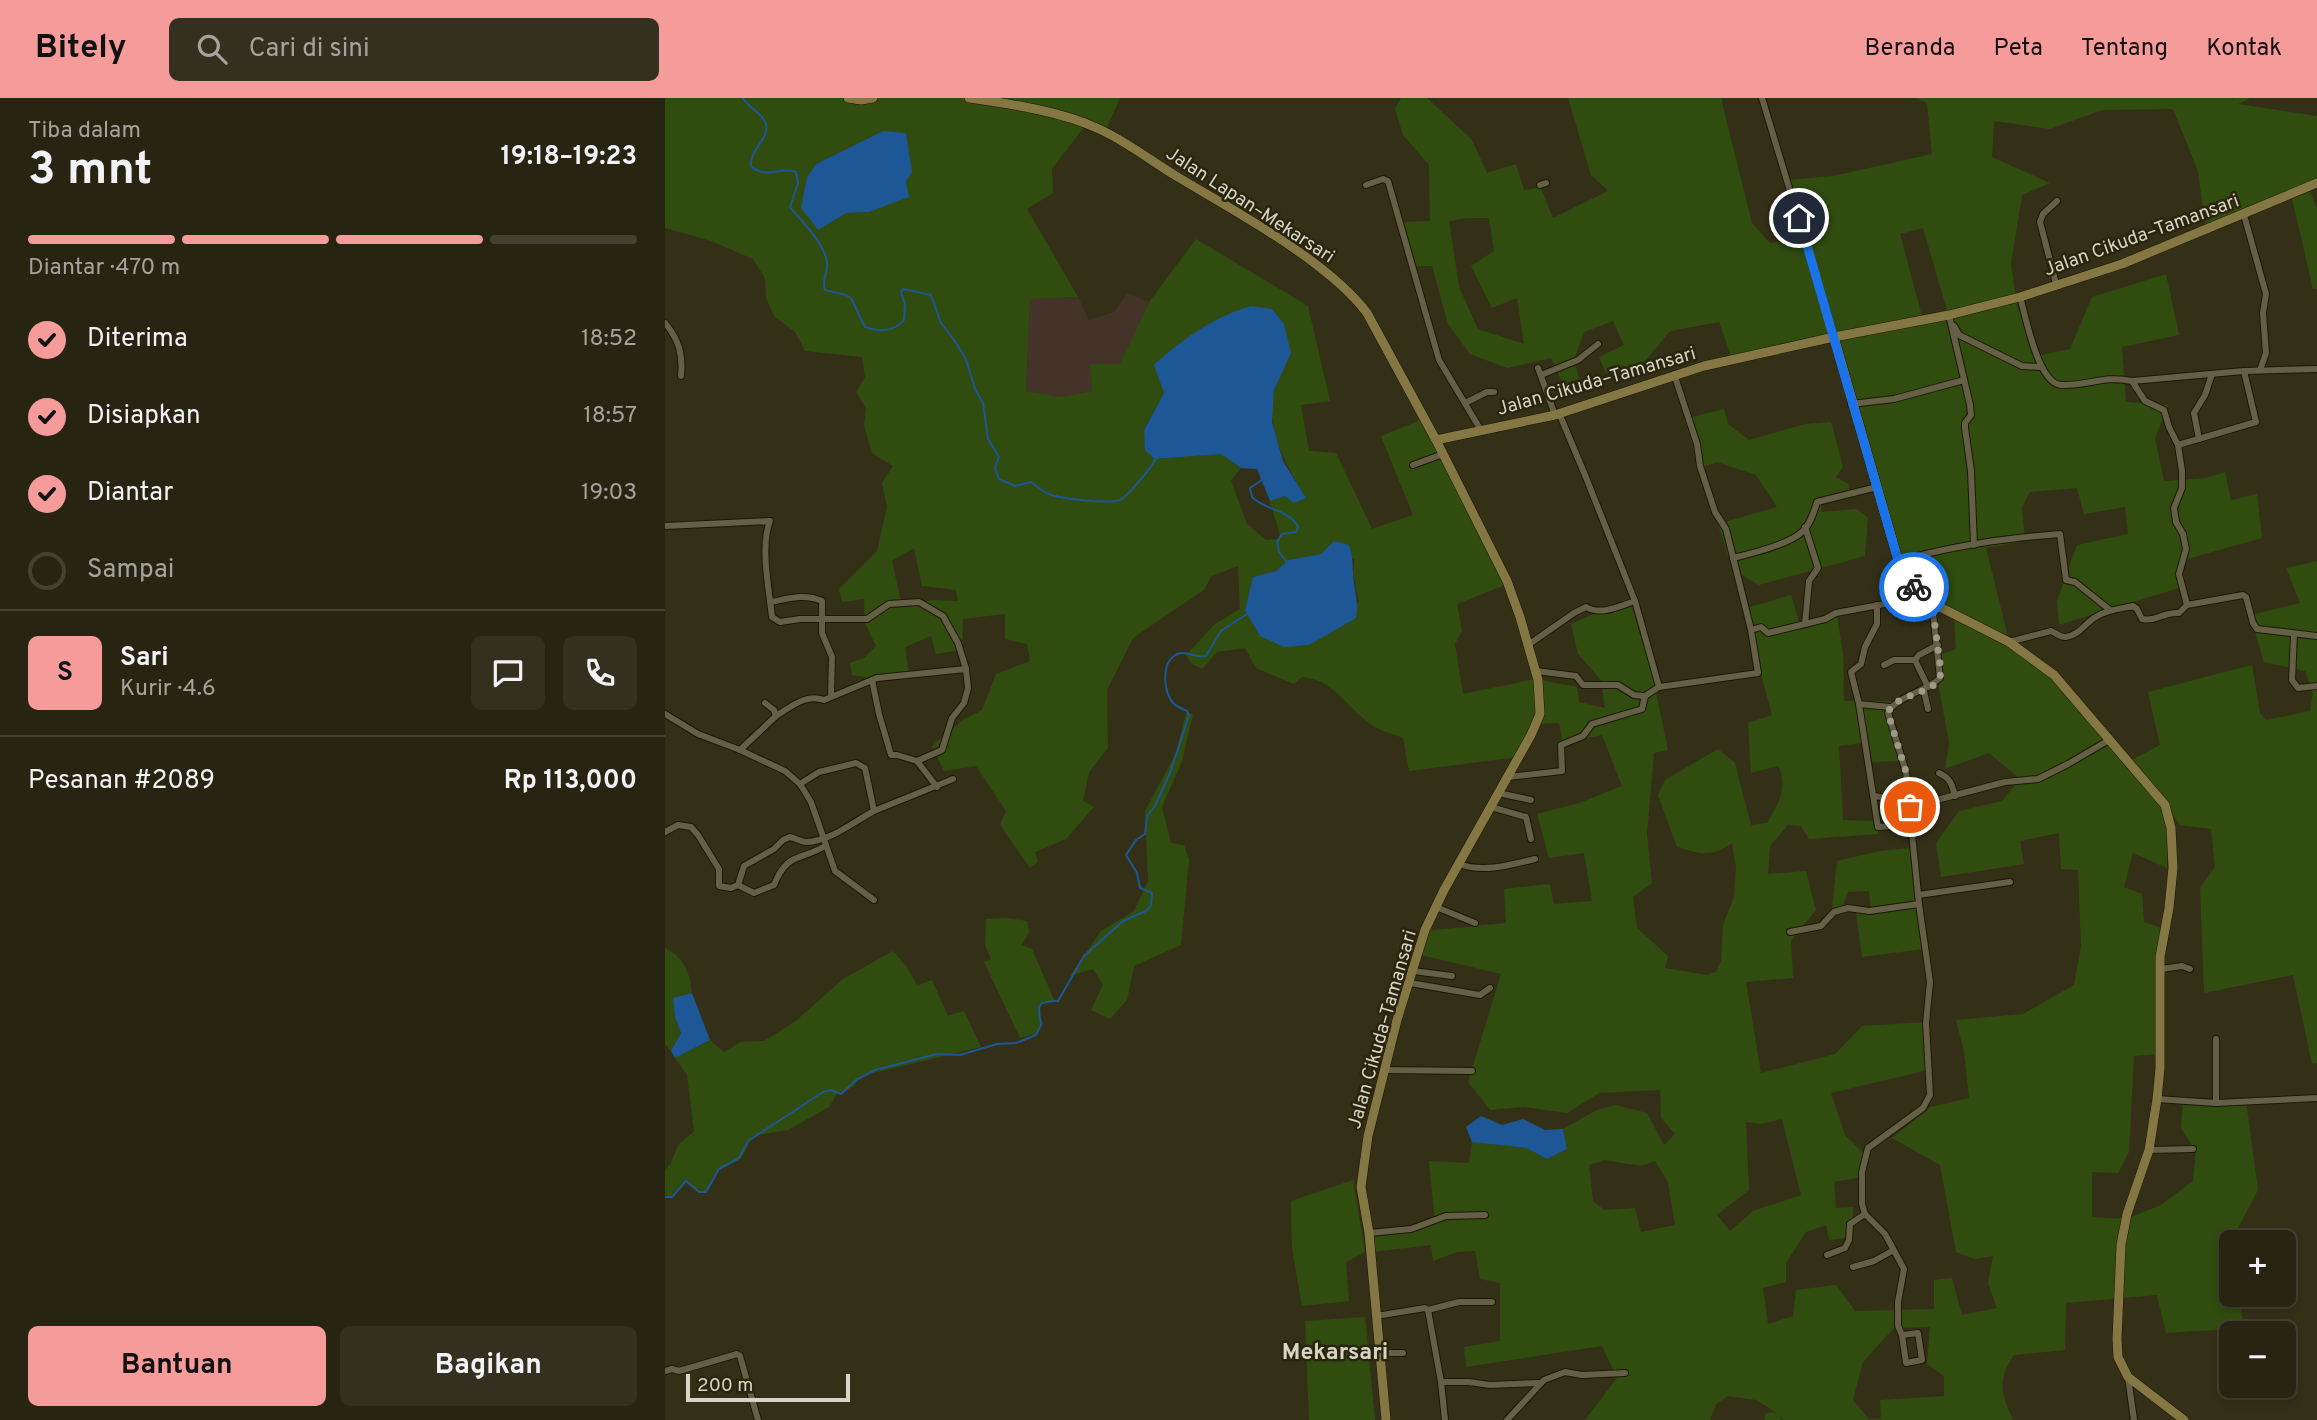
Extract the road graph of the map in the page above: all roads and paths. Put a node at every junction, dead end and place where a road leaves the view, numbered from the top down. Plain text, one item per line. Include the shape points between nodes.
1 (848, 98) edge
2 (873, 98) edge
3 (969, 98) edge
4 (1762, 98) edge
5 (2317, 183) edge
6 (1366, 184) dead end
7 (2057, 201) dead end
8 (2243, 215) junction
9 (2056, 284) junction
10 (2020, 297) junction
11 (1949, 315) junction
12 (665, 323) edge
13 (1834, 337) junction
14 (1598, 344) dead end
15 (2041, 367) junction
16 (1538, 368) dead end
17 (2317, 369) edge
18 (2260, 370) junction
19 (2244, 371) junction
20 (1674, 374) junction
21 (2212, 374) junction
22 (1541, 375) junction
23 (681, 376) dead end
24 (1964, 380) junction
25 (2131, 381) junction
26 (1494, 392) dead end
27 (1465, 403) junction
28 (1851, 404) junction
29 (1557, 414) junction
30 (1482, 432) junction
31 (2199, 439) junction
32 (1436, 440) junction
33 (2178, 446) junction
34 (1443, 454) junction
35 (1413, 465) dead end
36 (1877, 488) junction
37 (665, 526) edge
38 (1805, 527) junction
39 (1974, 545) junction
40 (1733, 558) junction
41 (1899, 561) junction
42 (1920, 594) junction
43 (1635, 601) junction
44 (771, 602) junction
45 (1932, 603) junction
46 (1877, 605) junction
47 (2187, 606) junction
48 (2110, 610) junction
49 (822, 618) junction
50 (1805, 624) junction
51 (1751, 630) junction
52 (2294, 635) junction
53 (2317, 636) edge
54 (2009, 642) junction
55 (1528, 645) junction
56 (1938, 645) junction
57 (1915, 660) junction
58 (1884, 665) dead end
59 (966, 669) junction
60 (1535, 671) junction
61 (872, 680) junction
62 (2317, 686) edge
63 (1659, 687) junction
64 (1926, 689) junction
65 (831, 696) junction
66 (1645, 696) junction
67 (765, 703) dead end
68 (1859, 704) junction
69 (1890, 707) junction
70 (1928, 709) dead end
71 (665, 714) edge
72 (776, 716) junction
73 (2109, 740) junction
74 (740, 750) junction
75 (917, 761) junction
76 (1939, 773) dead end
77 (1508, 777) junction
78 (953, 779) dead end
79 (800, 784) junction
80 (937, 787) junction
81 (1498, 793) junction
82 (1909, 793) junction
83 (1874, 796) junction
84 (1955, 796) junction
85 (1531, 800) dead end
86 (1491, 807) junction
87 (1910, 807) junction
88 (874, 811) junction
89 (1911, 825) junction
90 (665, 832) edge
91 (822, 837) junction
92 (1531, 839) dead end
93 (825, 846) junction
94 (1535, 859) dead end
95 (1459, 864) junction
96 (2010, 882) dead end
97 (738, 885) junction
98 (1918, 895) junction
99 (874, 901) dead end
100 (1919, 904) junction
101 (1436, 907) junction
102 (1475, 923) dead end
103 (1790, 932) dead end
104 (2161, 969) junction
105 (2190, 969) dead end
106 (1413, 971) junction
107 (1452, 976) dead end
108 (1411, 983) junction
109 (1490, 988) dead end
110 (2216, 1039) dead end
111 (1385, 1070) junction
112 (1472, 1071) dead end
113 (2317, 1098) edge
114 (2157, 1099) junction
115 (2216, 1102) junction
116 (2193, 1149) dead end
117 (2148, 1150) junction
118 (1865, 1214) junction
119 (1485, 1215) dead end
120 (1369, 1233) junction
121 (1892, 1251) junction
122 (1827, 1255) dead end
123 (1853, 1267) dead end
124 (1492, 1302) dead end
125 (1428, 1310) junction
126 (1376, 1316) junction
127 (1902, 1335) junction
128 (1379, 1353) junction
129 (1402, 1353) dead end
130 (665, 1371) edge
131 (1625, 1373) dead end
132 (2128, 1377) junction
133 (1441, 1382) junction
134 (1539, 1383) junction
135 (758, 1420) edge
136 (1386, 1420) edge
137 (1445, 1420) edge
138 (1507, 1420) edge
139 (2134, 1420) edge
140 (2184, 1420) edge

1 - 2 street
3 - 32 street, Jalan Lapan–Mekarsari via 1098,128 1325,272 1367,313
4 - 13 street
5 - 8 street, Jalan Cikuda–Tamansari
6 - 27 street via 1388,181 1439,360
7 - 9 street via 2040,222
8 - 9 street, Jalan Cikuda–Tamansari via 2122,264
8 - 18 street via 2266,294 2266,353
9 - 10 street, Jalan Cikuda–Tamansari
10 - 11 street, Jalan Cikuda–Tamansari
10 - 15 street
11 - 13 street, Jalan Cikuda–Tamansari
11 - 15 street via 1959,335 2022,366
11 - 24 street
12 - 23 street via 682,354
13 - 20 street, Jalan Cikuda–Tamansari
13 - 28 street
14 - 22 street via 1578,360
15 - 25 street via 2049,381 2060,385 2114,377
16 - 22 street
17 - 18 street
18 - 19 street
19 - 21 street
19 - 31 street via 2256,422
20 - 29 street, Jalan Cikuda–Tamansari
20 - 40 street
21 - 25 street
21 - 31 street via 2194,413
22 - 29 street
24 - 28 street via 1894,399
24 - 39 street via 1971,415 1965,428
25 - 33 street via 2145,401 2164,410
26 - 27 street
27 - 30 street
28 - 36 street
29 - 30 street, Jalan Cikuda–Tamansari
29 - 43 street
30 - 32 street, Jalan Cikuda–Tamansari
31 - 33 street
32 - 34 street, Jalan Cikuda–Tamansari
33 - 47 street via 2182,488 2174,509 2186,550 2179,574
34 - 35 street
34 - 55 street, Jalan Cikuda–Tamansari via 1507,581
36 - 38 street via 1817,502
36 - 41 street
37 - 44 street via 770,521 765,534
38 - 40 street via 1760,552
38 - 50 street via 1818,568 1809,581
39 - 41 street
39 - 48 street via 2060,534 2066,580
40 - 51 street
41 - 42 street via 1902,574
42 - 45 street
42 - 46 street
43 - 55 street via 1601,611 1586,607
43 - 63 street
44 - 49 street via 772,617 780,622
44 - 49 street via 812,597 822,601
45 - 54 street
45 - 56 street
46 - 50 street
46 - 68 street via 1877,624 1861,664 1851,671
47 - 48 street via 2179,613 2167,612 2147,620 2133,606
47 - 52 street via 2243,595 2255,627
48 - 54 street via 2067,637 2051,631
49 - 59 street via 867,620 889,604 919,602 943,616
49 - 65 street via 832,657
50 - 51 street via 1768,633 1761,627
51 - 63 street via 1758,673
52 - 53 street
52 - 62 street via 2293,680 2298,688
54 - 73 street via 2054,675
55 - 60 street, Jalan Cikuda–Tamansari
56 - 57 street
56 - 64 street via 1940,678
57 - 58 street
57 - 64 street
59 - 61 street
59 - 75 street via 964,703 952,718 942,750
60 - 66 street via 1576,676 1583,685 1618,685
60 - 77 street, Jalan Cikuda–Tamansari via 1540,714
61 - 65 street
61 - 75 street via 891,755
63 - 66 street
64 - 69 street
64 - 70 street
65 - 72 street via 807,698
66 - 77 street via 1642,709 1592,724 1583,736 1561,745 1562,771
67 - 72 street
68 - 69 street
68 - 83 street
69 - 82 street
71 - 74 street via 698,734
72 - 74 street
73 - 84 street via 2038,779 2005,782
73 - 104 street via 2169,816 2172,883
74 - 79 street via 785,771
75 - 80 street
76 - 84 street via 1952,782
77 - 81 street, Jalan Cikuda–Tamansari
78 - 80 street
79 - 88 street via 819,772 862,765
79 - 91 street
80 - 88 street
81 - 85 street
81 - 86 street, Jalan Cikuda–Tamansari
82 - 83 street
82 - 87 street
83 - 89 street via 1878,827
84 - 87 street
86 - 92 street via 1526,817
86 - 95 street, Jalan Cikuda–Tamansari
87 - 89 street
88 - 91 street via 848,828
89 - 98 street
90 - 97 street via 678,825 691,828 719,869 719,886
91 - 93 street
91 - 97 street via 805,842 790,837 783,840 744,866
93 - 97 street via 789,862 780,869 774,885 754,893
93 - 99 street via 835,871
94 - 95 street via 1497,868
95 - 101 street, Jalan Cikuda–Tamansari
96 - 98 street
98 - 100 street
100 - 103 street via 1869,911 1849,908 1833,912 1821,926
100 - 118 street via 1930,982 1926,1023 1930,1095 1923,1108 1868,1148 1862,1172
101 - 102 street
101 - 106 street, Jalan Cikuda–Tamansari
104 - 105 street via 2176,965
104 - 114 street
106 - 107 street
106 - 108 street, Jalan Cikuda–Tamansari
108 - 109 street via 1480,995
108 - 111 street, Jalan Cikuda–Tamansari
110 - 115 street
111 - 112 street
111 - 120 street, Jalan Cikuda–Tamansari via 1362,1177
113 - 115 street
114 - 115 street
114 - 117 street
116 - 117 street
117 - 132 street via 2122,1245 2117,1339 2118,1357
118 - 121 street via 1885,1234
118 - 122 street via 1850,1224 1845,1248
119 - 120 street via 1446,1216 1411,1229
120 - 126 street, Jalan Cikuda–Tamansari
121 - 123 street
121 - 127 street via 1904,1269 1898,1326
124 - 125 street via 1459,1302
125 - 126 street
125 - 133 street
126 - 128 street, Jalan Cikuda–Tamansari
127 - 127 street via 1917,1333 1922,1360 1906,1363
128 - 129 street
128 - 136 street, Jalan Cikuda–Tamansari
130 - 135 street via 737,1354
131 - 134 street via 1565,1372
132 - 139 street
132 - 140 street
133 - 134 street
133 - 137 street
134 - 138 street

